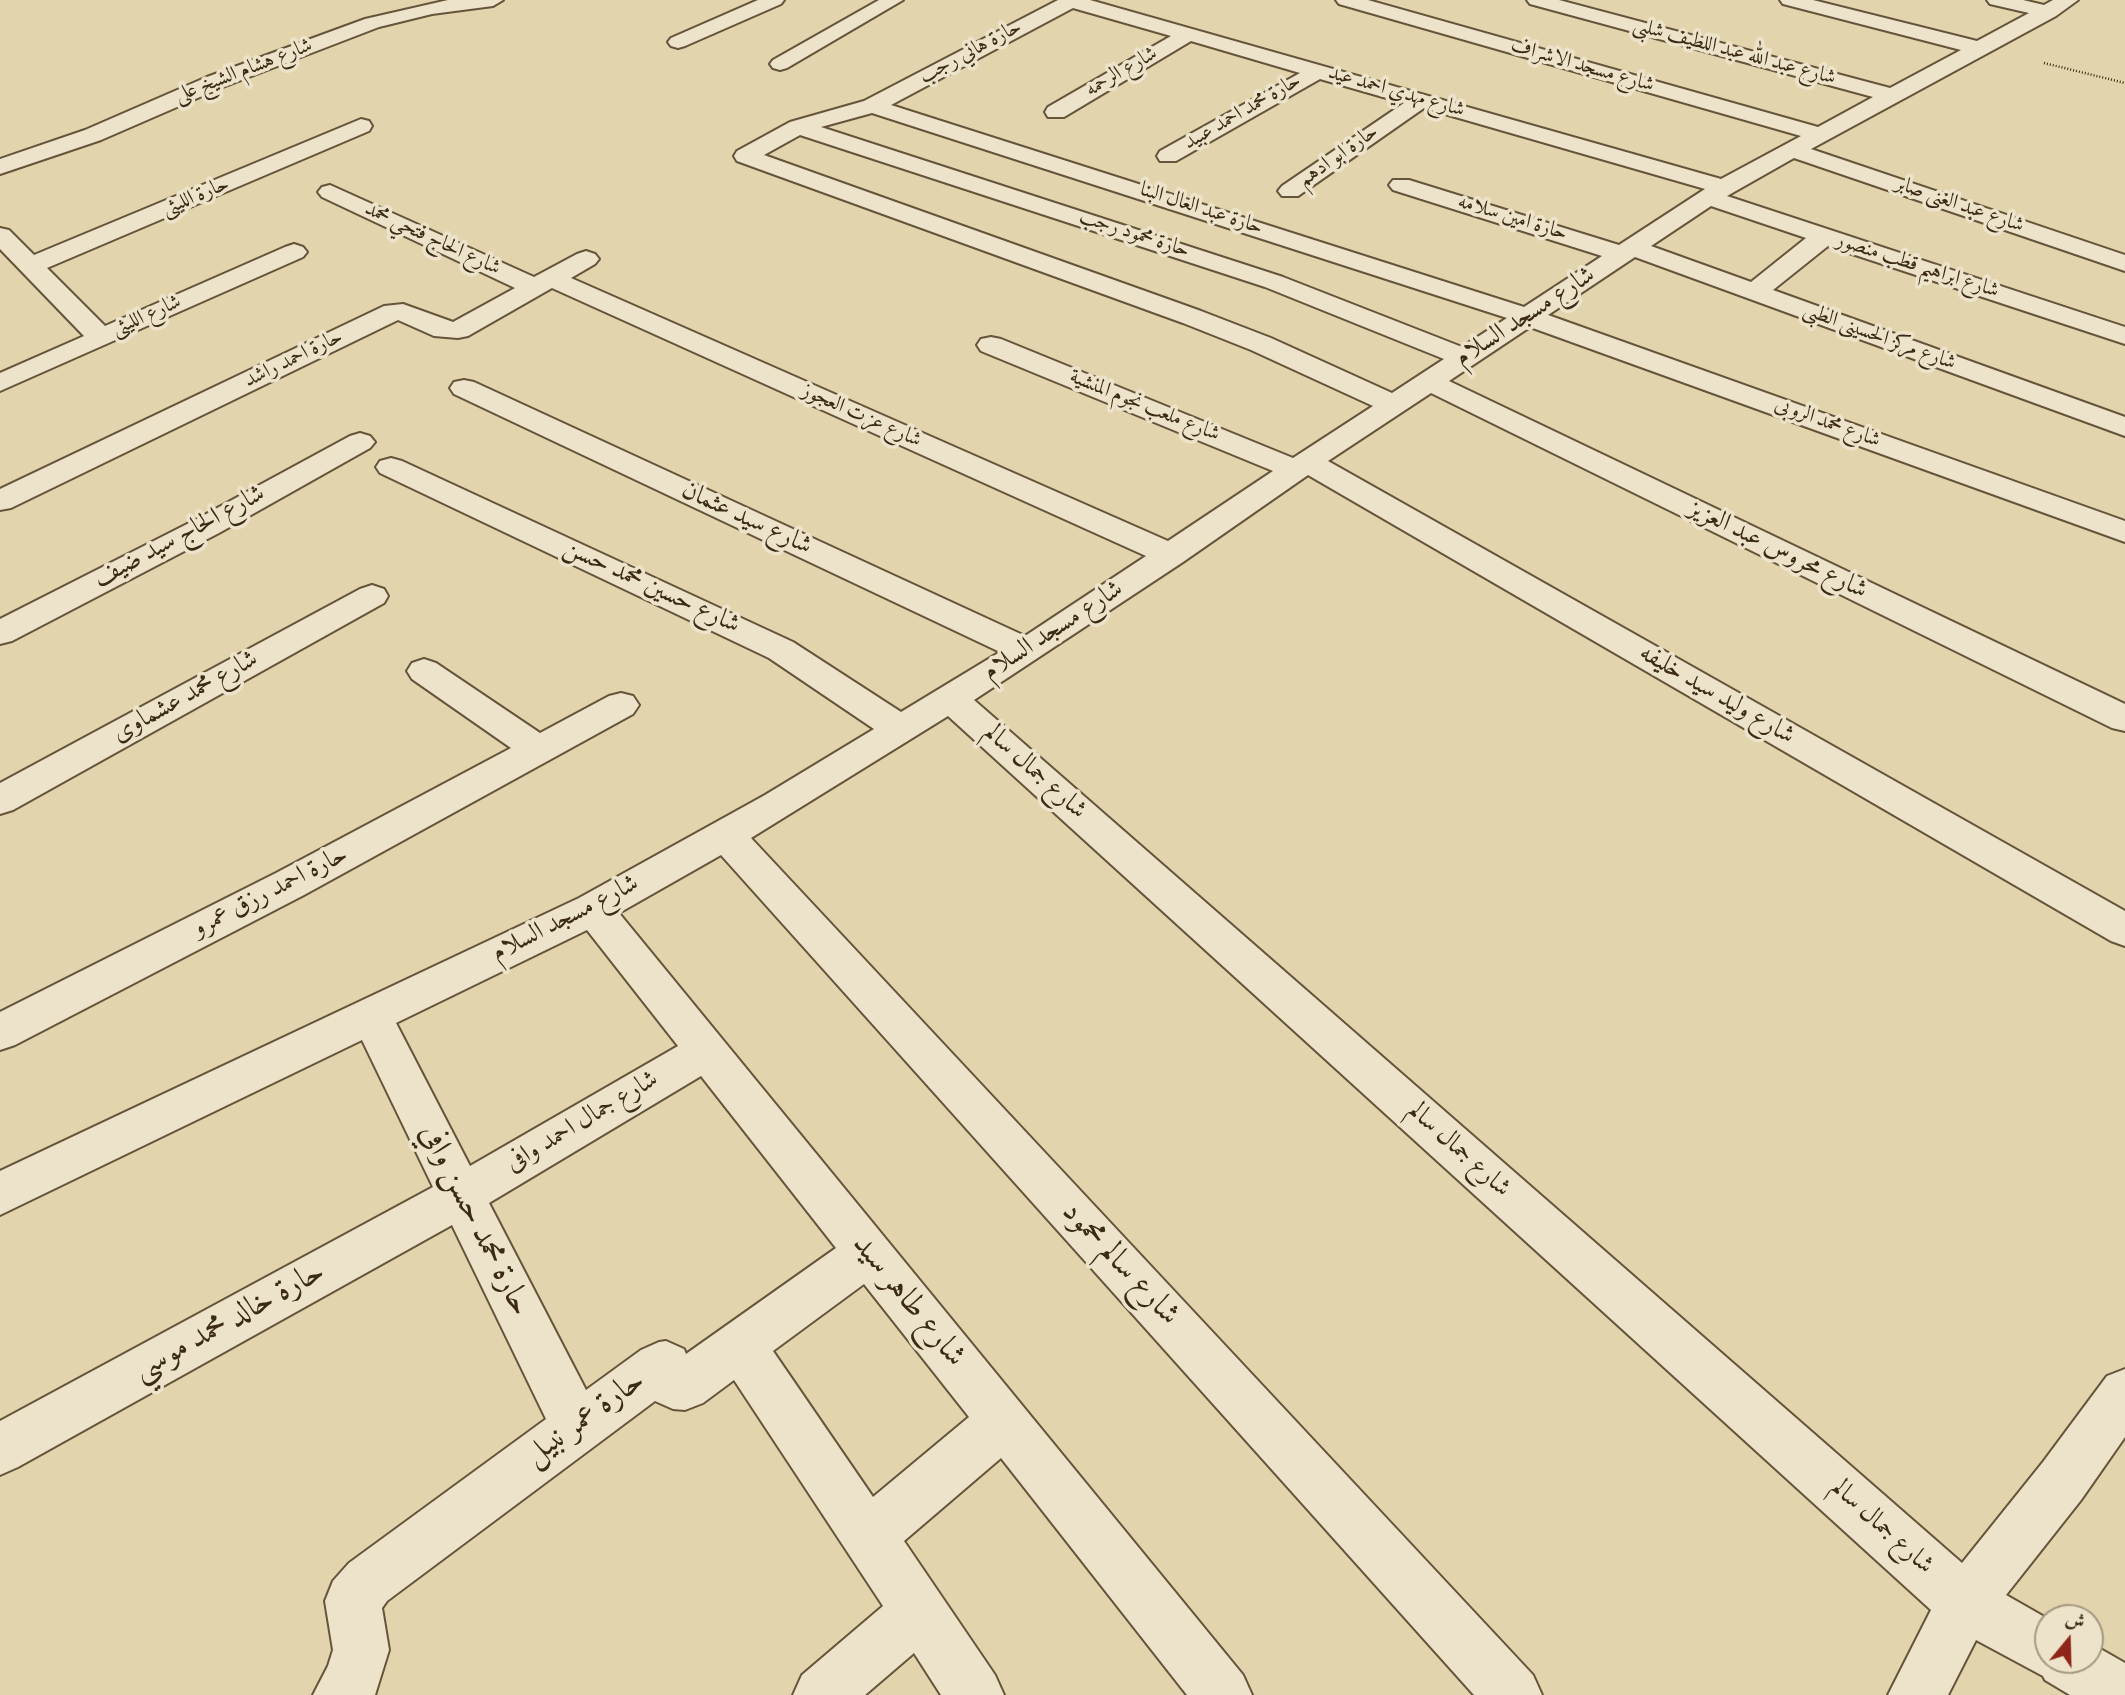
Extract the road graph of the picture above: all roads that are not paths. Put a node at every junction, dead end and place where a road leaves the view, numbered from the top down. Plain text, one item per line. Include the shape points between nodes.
1 (493, 0) edge
2 (774, 0) edge
3 (893, 0) edge
4 (1070, 0) edge
5 (1346, 0) edge
6 (1537, 0) edge
7 (1790, 0) edge
8 (1997, 0) edge
9 (2058, 6) edge
10 (1189, 34) junction
11 (678, 42) dead end
12 (1978, 48) junction
13 (780, 64) dead end
14 (1318, 71) junction
15 (1890, 95) junction
16 (1422, 100) junction
17 (872, 106) junction
18 (1055, 112) dead end
19 (361, 126) dead end
20 (798, 127) junction
21 (1806, 142) junction
22 (1168, 156) dead end
23 (0, 167) edge
24 (1401, 185) dead end
25 (1290, 191) dead end
26 (330, 192) dead end
27 (1717, 192) junction
28 (0, 235) edge
29 (1825, 236) junction
30 (1628, 251) junction
31 (294, 252) dead end
32 (586, 259) dead end
33 (2125, 263) edge
34 (30, 266) junction
35 (543, 283) junction
36 (1755, 292) junction
37 (1529, 317) junction
38 (2125, 336) edge
39 (101, 338) junction
40 (991, 345) dead end
41 (1465, 358) junction
42 (1430, 382) junction
43 (0, 383) edge
44 (464, 388) dead end
45 (1394, 405) junction
46 (2125, 427) edge
47 (360, 442) dead end
48 (1302, 466) junction
49 (391, 467) dead end
50 (0, 501) edge
51 (2125, 532) edge
52 (1172, 555) junction
53 (372, 596) dead end
54 (0, 633) edge
55 (1027, 652) junction
56 (424, 671) dead end
57 (950, 698) junction
58 (621, 705) dead end
59 (2125, 719) edge
60 (901, 729) junction
61 (540, 750) junction
62 (0, 800) edge
63 (725, 835) junction
64 (593, 909) junction
65 (2125, 930) edge
66 (371, 1016) junction
67 (0, 1032) edge
68 (706, 1051) junction
69 (0, 1194) edge
70 (460, 1196) junction
71 (868, 1253) junction
72 (741, 1346) junction
73 (2125, 1394) edge
74 (1003, 1422) junction
75 (577, 1427) junction
76 (3, 1436) edge
77 (868, 1536) junction
78 (1965, 1603) junction
79 (919, 1611) junction
80 (2034, 1642) edge
81 (2089, 1674) edge
82 (342, 1695) edge
83 (821, 1695) edge
84 (975, 1695) edge
85 (1223, 1695) edge
86 (1513, 1695) edge
87 (1917, 1695) edge
88 (2125, 1695) edge

1 - 23 street, شارع هشام الشيخ على via 432,8 372,23 215,82 93,135
2 - 11 street
3 - 13 street
4 - 10 street, شارع مهدي احمد عيد
4 - 17 street, حارة هاني رجب
5 - 21 street, شارع مسجد الاشراف
6 - 15 street, شارع عبد الله عبد اللطيف شلبى
7 - 12 street
8 - 9 street
9 - 12 street, شارع مسجد السلام
10 - 14 street, شارع مهدي احمد عيد
10 - 18 street, شارع الرحمه
12 - 15 street, شارع مسجد السلام
14 - 16 street, شارع مهدي احمد عيد
14 - 22 street, حارة محمد احمد عبيد
15 - 21 street, شارع مسجد السلام
16 - 25 street, حارة ابو ادهم
16 - 27 street, شارع مهدي احمد عيد
17 - 20 street, حارة هاني رجب
17 - 37 street, حارة عبد العال البنا
19 - 34 street, حارة الليثى
20 - 41 street, حارة محمود رجب via 1260,277
20 - 45 street, حارة هاني رجب via 745,156 1192,317
21 - 27 street, شارع مسجد السلام
21 - 33 street, شارع عبد الغنى صابر
24 - 30 street, حارة امين سلامه
26 - 35 street, شارع الحاج فتحي محمد
27 - 29 street, شارع ابراهيم قطب منصور
27 - 30 street, شارع مسجد السلام
28 - 34 street
29 - 36 street
29 - 38 street, شارع ابراهيم قطب منصور
30 - 36 street, شارع مركز الحسينى الطبى
30 - 37 street, شارع مسجد السلام
31 - 39 street, شارع الليثى
32 - 35 street, حارة احمد راشد
34 - 39 street
35 - 50 street, حارة احمد راشد via 452,332 393,312
35 - 52 street, شارع عزت العجوز
36 - 46 street, شارع مركز الحسينى الطبى
37 - 41 street, شارع مسجد السلام
37 - 51 street, شارع محمد الروبى
39 - 43 street, شارع الليثى
40 - 48 street, شارع ملعب نجوم المنشية
41 - 42 street, شارع مسجد السلام
42 - 45 street, شارع مسجد السلام
42 - 59 street, شارع محروس عبد العزيز
44 - 55 street, شارع سيد عثمان
45 - 48 street, شارع مسجد السلام
47 - 54 street, شارع الحاج سيد ضيف
48 - 52 street, شارع مسجد السلام
48 - 65 street, شارع وليد سيد خليفه
49 - 60 street, شارع حسين محمد حسن via 771,645
52 - 55 street, شارع مسجد السلام
53 - 62 street, شارع محمد عشماوى
55 - 57 street, شارع مسجد السلام
56 - 61 street
57 - 60 street, شارع مسجد السلام
57 - 78 street, شارع جمال سالم
58 - 61 street, حارة احمد رزق عمرو
60 - 63 street, شارع مسجد السلام
61 - 67 street, حارة احمد رزق عمرو
63 - 64 street, شارع مسجد السلام
63 - 86 street, شارع سالم محمود
64 - 66 street, شارع مسجد السلام
64 - 68 street, شارع طاهر سيد
66 - 69 street, شارع مسجد السلام
66 - 70 street, حارة محمد حسن وافي
68 - 70 street, شارع جمال احمد وافى
68 - 71 street, شارع طاهر سيد
70 - 75 street, حارة محمد حسن وافي
70 - 76 street, حارة خالد محمد موسي
71 - 72 street, حارة عمر نبيل
71 - 74 street, شارع طاهر سيد
72 - 75 street, حارة عمر نبيل via 681,1387 673,1384 663,1365
72 - 77 street
73 - 78 street
74 - 77 street
74 - 85 street, شارع طاهر سيد
75 - 82 street, حارة عمر نبيل via 357,1592 353,1601 360,1650 353,1680
77 - 79 street
78 - 80 street, شارع جمال سالم
78 - 87 street
79 - 83 street
79 - 84 street
81 - 88 street

